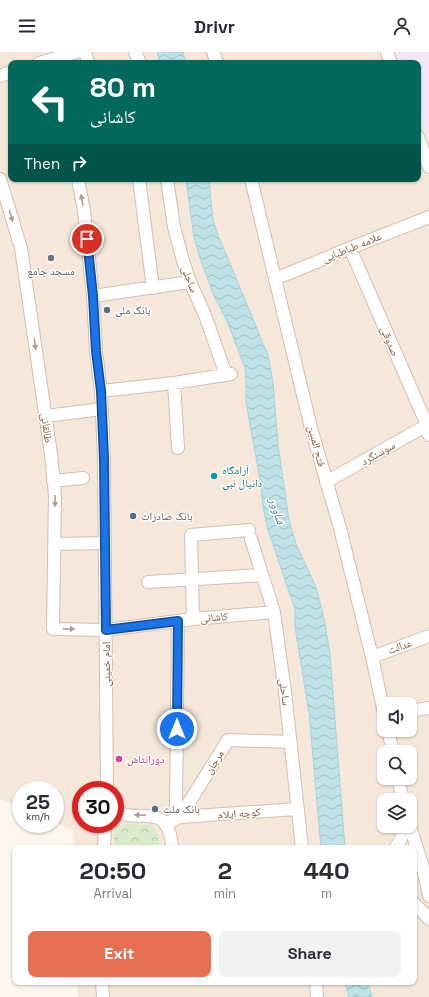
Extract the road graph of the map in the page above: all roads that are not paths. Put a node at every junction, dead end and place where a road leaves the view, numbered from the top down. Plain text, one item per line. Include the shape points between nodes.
1 (77, 52) edge
2 (49, 60) edge
3 (421, 145) edge
4 (429, 167) edge
5 (0, 179) edge
6 (79, 182) edge
7 (139, 182) edge
8 (167, 182) edge
9 (252, 182) edge
10 (429, 217) edge
11 (350, 248) junction
12 (275, 279) junction
13 (190, 282) junction
14 (153, 288) junction
15 (93, 296) junction
16 (174, 383) junction
17 (101, 391) junction
18 (102, 408) junction
19 (46, 416) junction
20 (428, 428) edge
21 (178, 448) dead end
22 (83, 478) dead end
23 (54, 481) junction
24 (326, 482) junction
25 (106, 543) junction
26 (55, 544) junction
27 (262, 575) junction
28 (192, 579) junction
29 (148, 582) dead end
30 (274, 612) junction
31 (193, 619) junction
32 (178, 621) junction
33 (106, 630) junction
34 (429, 636) edge
35 (372, 657) junction
36 (381, 697) edge
37 (429, 708) edge
38 (417, 710) edge
39 (291, 742) junction
40 (107, 781) edge
41 (297, 809) junction
42 (124, 814) edge
43 (180, 817) junction
44 (165, 824) junction
45 (106, 833) edge
46 (403, 833) edge
47 (412, 833) edge
48 (104, 845) edge
49 (172, 845) edge
50 (302, 845) edge
51 (397, 845) edge
52 (416, 845) edge
53 (417, 848) edge
54 (429, 896) edge
55 (417, 906) edge
56 (429, 918) edge
57 (102, 985) edge
58 (316, 985) edge
59 (103, 997) edge
60 (317, 997) edge

1 - 2 street
3 - 4 street
5 -> 19 street, طالقانی via 21,248
15 -> 6 street, امام خمینی
7 - 14 street
8 - 13 street, ساحلی via 174,227
9 - 12 street, فتح المبین
10 - 11 street, علامه طباطبایی
11 - 12 street, علامه طباطبایی
11 - 20 street, صدوقی
12 - 24 street, فتح المبین
13 - 14 street
13 - 16 street, ساحلی via 229,374
14 - 15 street
15 - 17 street, امام خمینی
16 - 17 street
16 - 21 street
17 - 18 street, امام خمینی
18 - 19 street
18 - 25 street, امام خمینی
19 - 23 street, طالقانی
20 - 24 street, سوسنگرد
22 - 23 street
23 -> 26 street, طالقانی
24 - 35 street, فتح المبین
25 - 26 street
25 - 33 street, امام خمینی
26 -> 33 street, طالقانی via 53,629
27 - 28 street
27 - 28 street, ساحلی via 250,534 191,535
27 - 30 street, ساحلی
28 - 29 street
28 - 31 street
30 - 31 street, کاشانی
30 - 39 street, ساحلی
31 - 32 street, کاشانی
32 - 33 street, کاشانی
32 - 43 street via 176,806
33 - 40 street, امام خمینی
34 - 35 street, عدالت
35 - 36 street, فتح المبین
37 - 38 street
39 - 41 street, ساحلی
39 - 43 street, مرجان via 228,740
41 - 43 street, کوچه ایلام
41 - 50 street, ساحلی
44 -> 42 street via 160,819 150,816
43 - 44 street
44 - 49 street via 170,832
45 - 48 street
46 - 51 street
47 - 52 street
53 - 54 street
55 - 56 street
57 - 59 street
58 - 60 street

